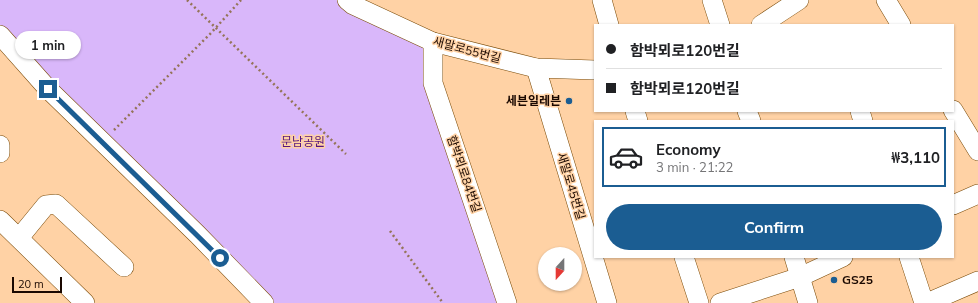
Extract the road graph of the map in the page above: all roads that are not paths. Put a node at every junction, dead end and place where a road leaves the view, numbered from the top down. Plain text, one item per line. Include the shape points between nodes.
1 (347, 0) edge
2 (602, 0) edge
3 (712, 0) edge
4 (799, 0) edge
5 (886, 0) edge
6 (609, 24) edge
7 (720, 24) edge
8 (763, 24) edge
9 (900, 24) edge
10 (0, 36) edge
11 (434, 42) junction
12 (536, 68) junction
13 (594, 70) edge
14 (954, 112) edge
15 (0, 145) edge
16 (978, 151) edge
17 (0, 153) edge
18 (978, 194) edge
19 (954, 205) edge
20 (0, 220) edge
21 (19, 238) junction
22 (684, 258) edge
23 (794, 258) edge
24 (841, 258) edge
25 (909, 258) edge
26 (124, 267) dead end
27 (800, 278) junction
28 (978, 281) edge
29 (85, 303) edge
30 (264, 303) edge
31 (508, 303) edge
32 (607, 303) edge
33 (699, 303) edge
34 (720, 303) edge
35 (808, 303) edge
36 (924, 303) edge
37 (927, 303) edge

1 - 11 street, 새말로55번길
2 - 6 street
3 - 7 street
4 - 8 street
5 - 9 street
10 - 30 street via 48,89
11 - 12 street, 새말로55번길
11 - 31 street, 함박뫼로84번길 via 434,83
12 - 13 street, 새말로55번길
12 - 32 street, 새말로45번길
14 - 16 street
15 - 17 street
18 - 19 street
20 - 21 street
21 - 26 street via 46,205 56,204
21 - 29 street
22 - 33 street
23 - 27 street
24 - 27 street
25 - 36 street
27 - 34 street
27 - 35 street
28 - 37 street

